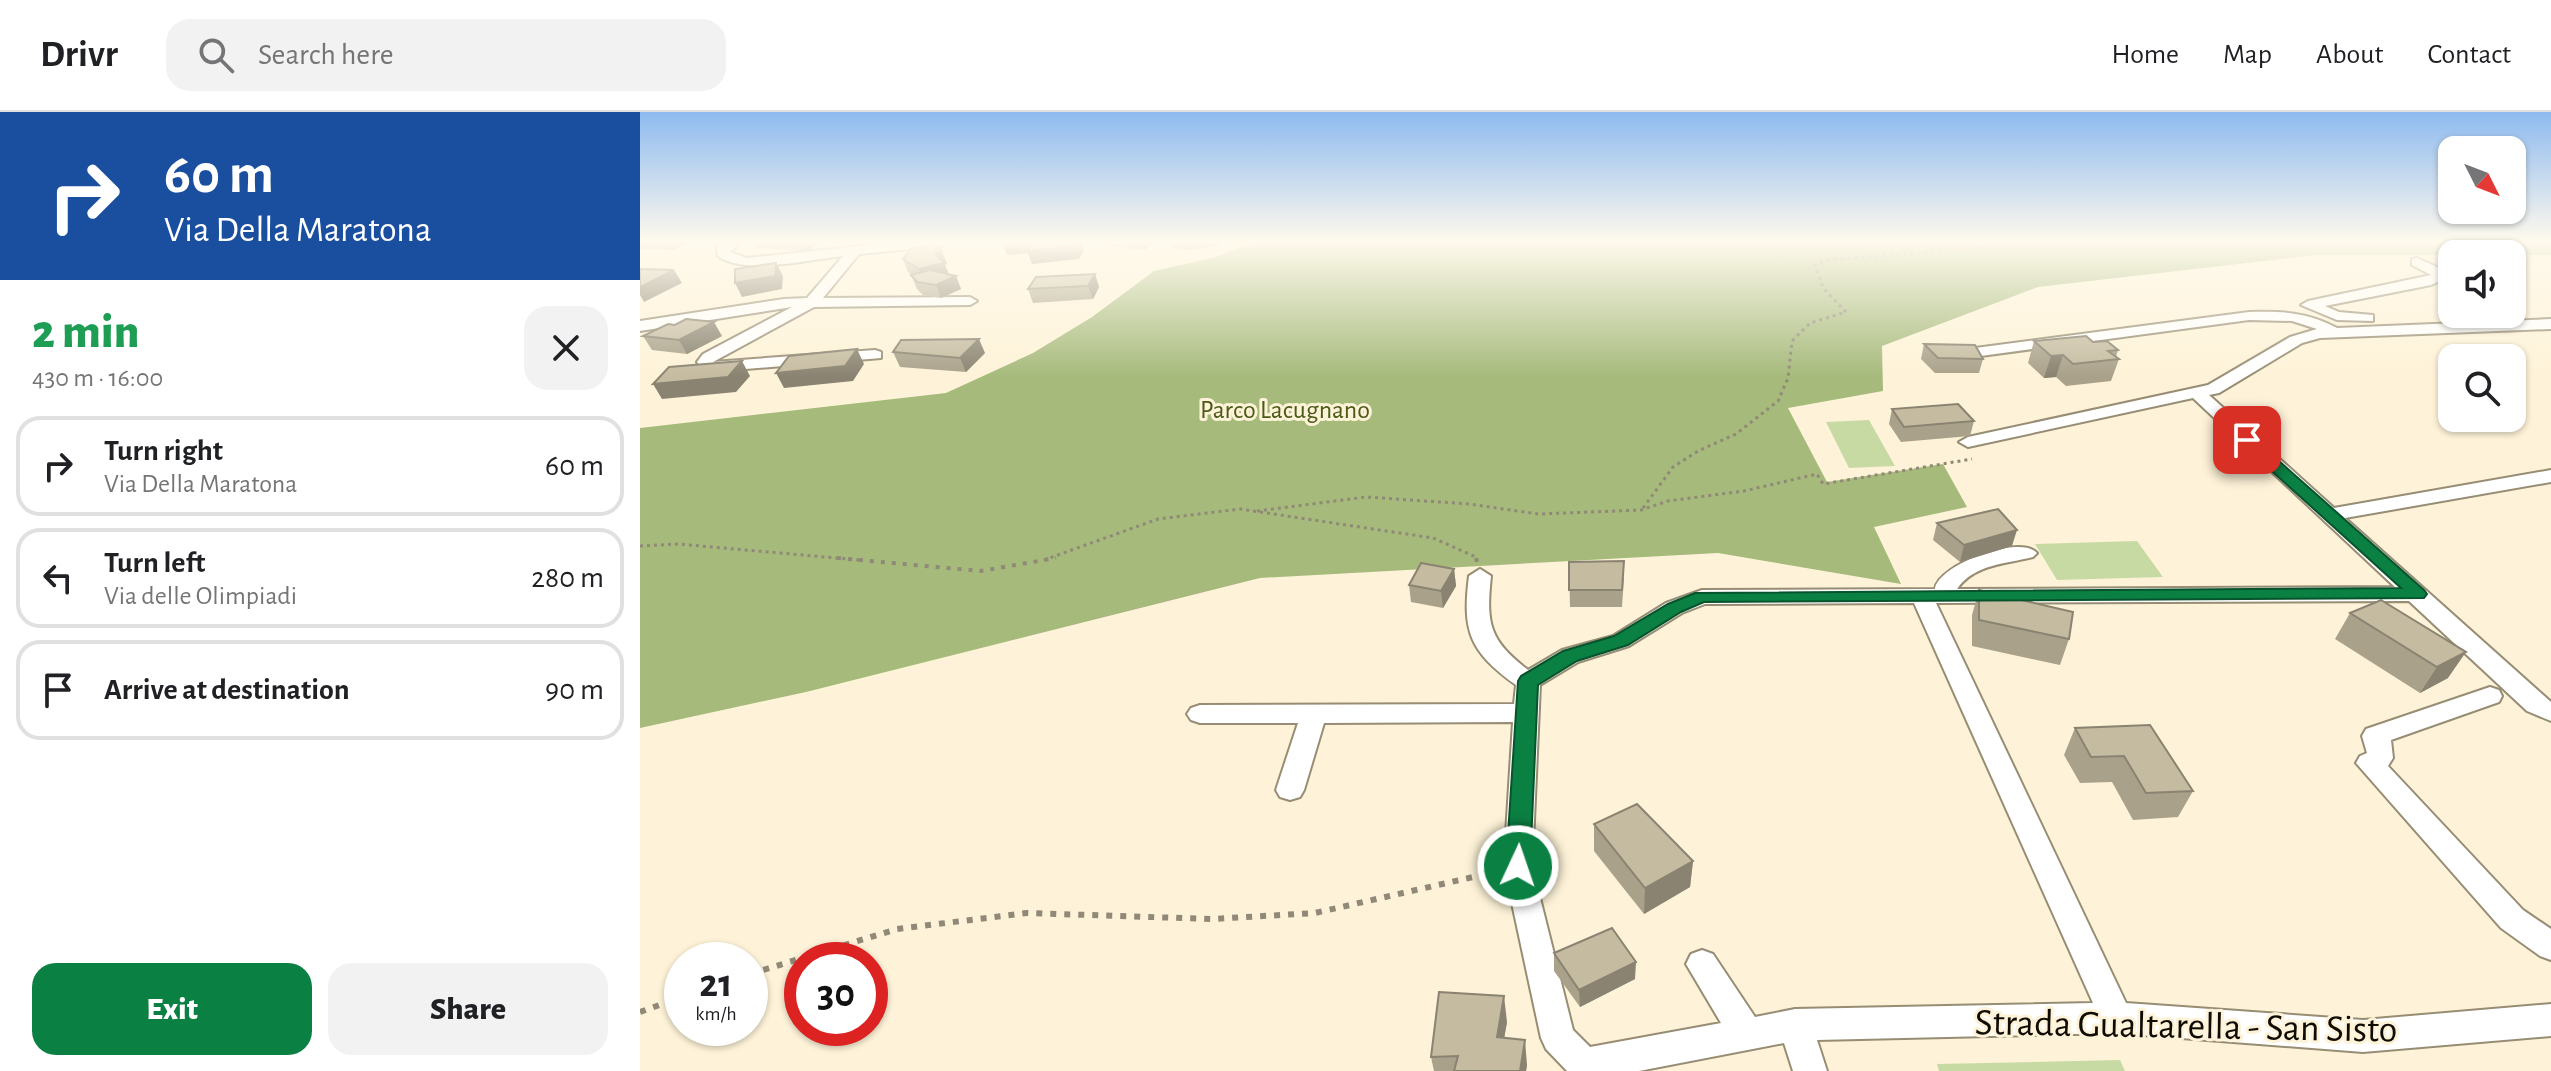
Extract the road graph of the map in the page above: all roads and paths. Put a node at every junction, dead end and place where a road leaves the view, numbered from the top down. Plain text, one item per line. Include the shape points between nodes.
1 (825, 287) edge
2 (1823, 287) edge
3 (2402, 287) edge
4 (970, 301) dead end
5 (811, 303) junction
6 (2551, 324) edge
7 (640, 326) edge
8 (2416, 327) junction
9 (2333, 332) junction
10 (1966, 353) edge
11 (875, 355) dead end
12 (2197, 393) junction
13 (1972, 450) joint
14 (2551, 476) edge
15 (1641, 510) junction
16 (1257, 511) junction
17 (2330, 515) junction
18 (640, 546) edge
19 (2026, 553) dead end
20 (1480, 576) joint
21 (2418, 594) junction
22 (1934, 596) junction
23 (2490, 696) dead end
24 (1528, 697) junction
25 (2551, 712) edge
26 (1314, 713) junction
27 (1200, 714) dead end
28 (1290, 790) dead end
29 (1518, 866) junction
30 (2551, 946) edge
31 (1702, 964) dead end
32 (768, 968) edge
33 (664, 1003) edge
34 (640, 1012) edge
35 (2116, 1018) junction
36 (2551, 1020) edge
37 (1795, 1025) junction
38 (1747, 1034) junction
39 (1583, 1068) edge
40 (1810, 1071) edge

1 - 5 street
2 - 15 path via 1846,312 1810,323 1792,341 1788,378 1778,401 1736,434 1673,467
3 - 8 street via 2308,305 2337,316
4 - 5 street
5 - 7 street
5 - 11 street via 705,362 723,367
6 - 8 street
8 - 9 street
9 - 10 street via 2297,315 2249,316
9 - 12 street via 2296,340 2213,389
12 - 13 street
12 - 17 street
13 - 15 path via 1823,484 1817,474
14 - 17 street
15 - 16 path via 1539,514 1366,497
16 - 18 path via 1158,519 1057,558 981,571 678,544
16 - 20 path via 1433,538 1476,557
17 - 21 street
19 - 22 street via 1986,558
20 - 24 street via 1480,635 1517,676
21 - 22 street
21 - 25 street via 2536,705
22 - 24 street via 1702,597 1621,641 1570,656
22 - 35 street
23 - 30 street via 2375,736 2380,758 2369,763 2512,919
24 - 26 street
24 - 29 street, Strada Gualtarella - San Sisto
26 - 27 street
26 - 28 street
29 - 32 path via 1315,913 1212,919 1027,913 897,929
29 - 39 street, Strada Gualtarella - San Sisto via 1558,1038
31 - 38 street
33 - 34 path
35 - 36 street, Strada Gualtarella - San Sisto via 2363,1036
35 - 37 street, Strada Gualtarella - San Sisto
37 - 38 street, Strada Gualtarella - San Sisto
37 - 40 street
38 - 39 street, Strada Gualtarella - San Sisto

